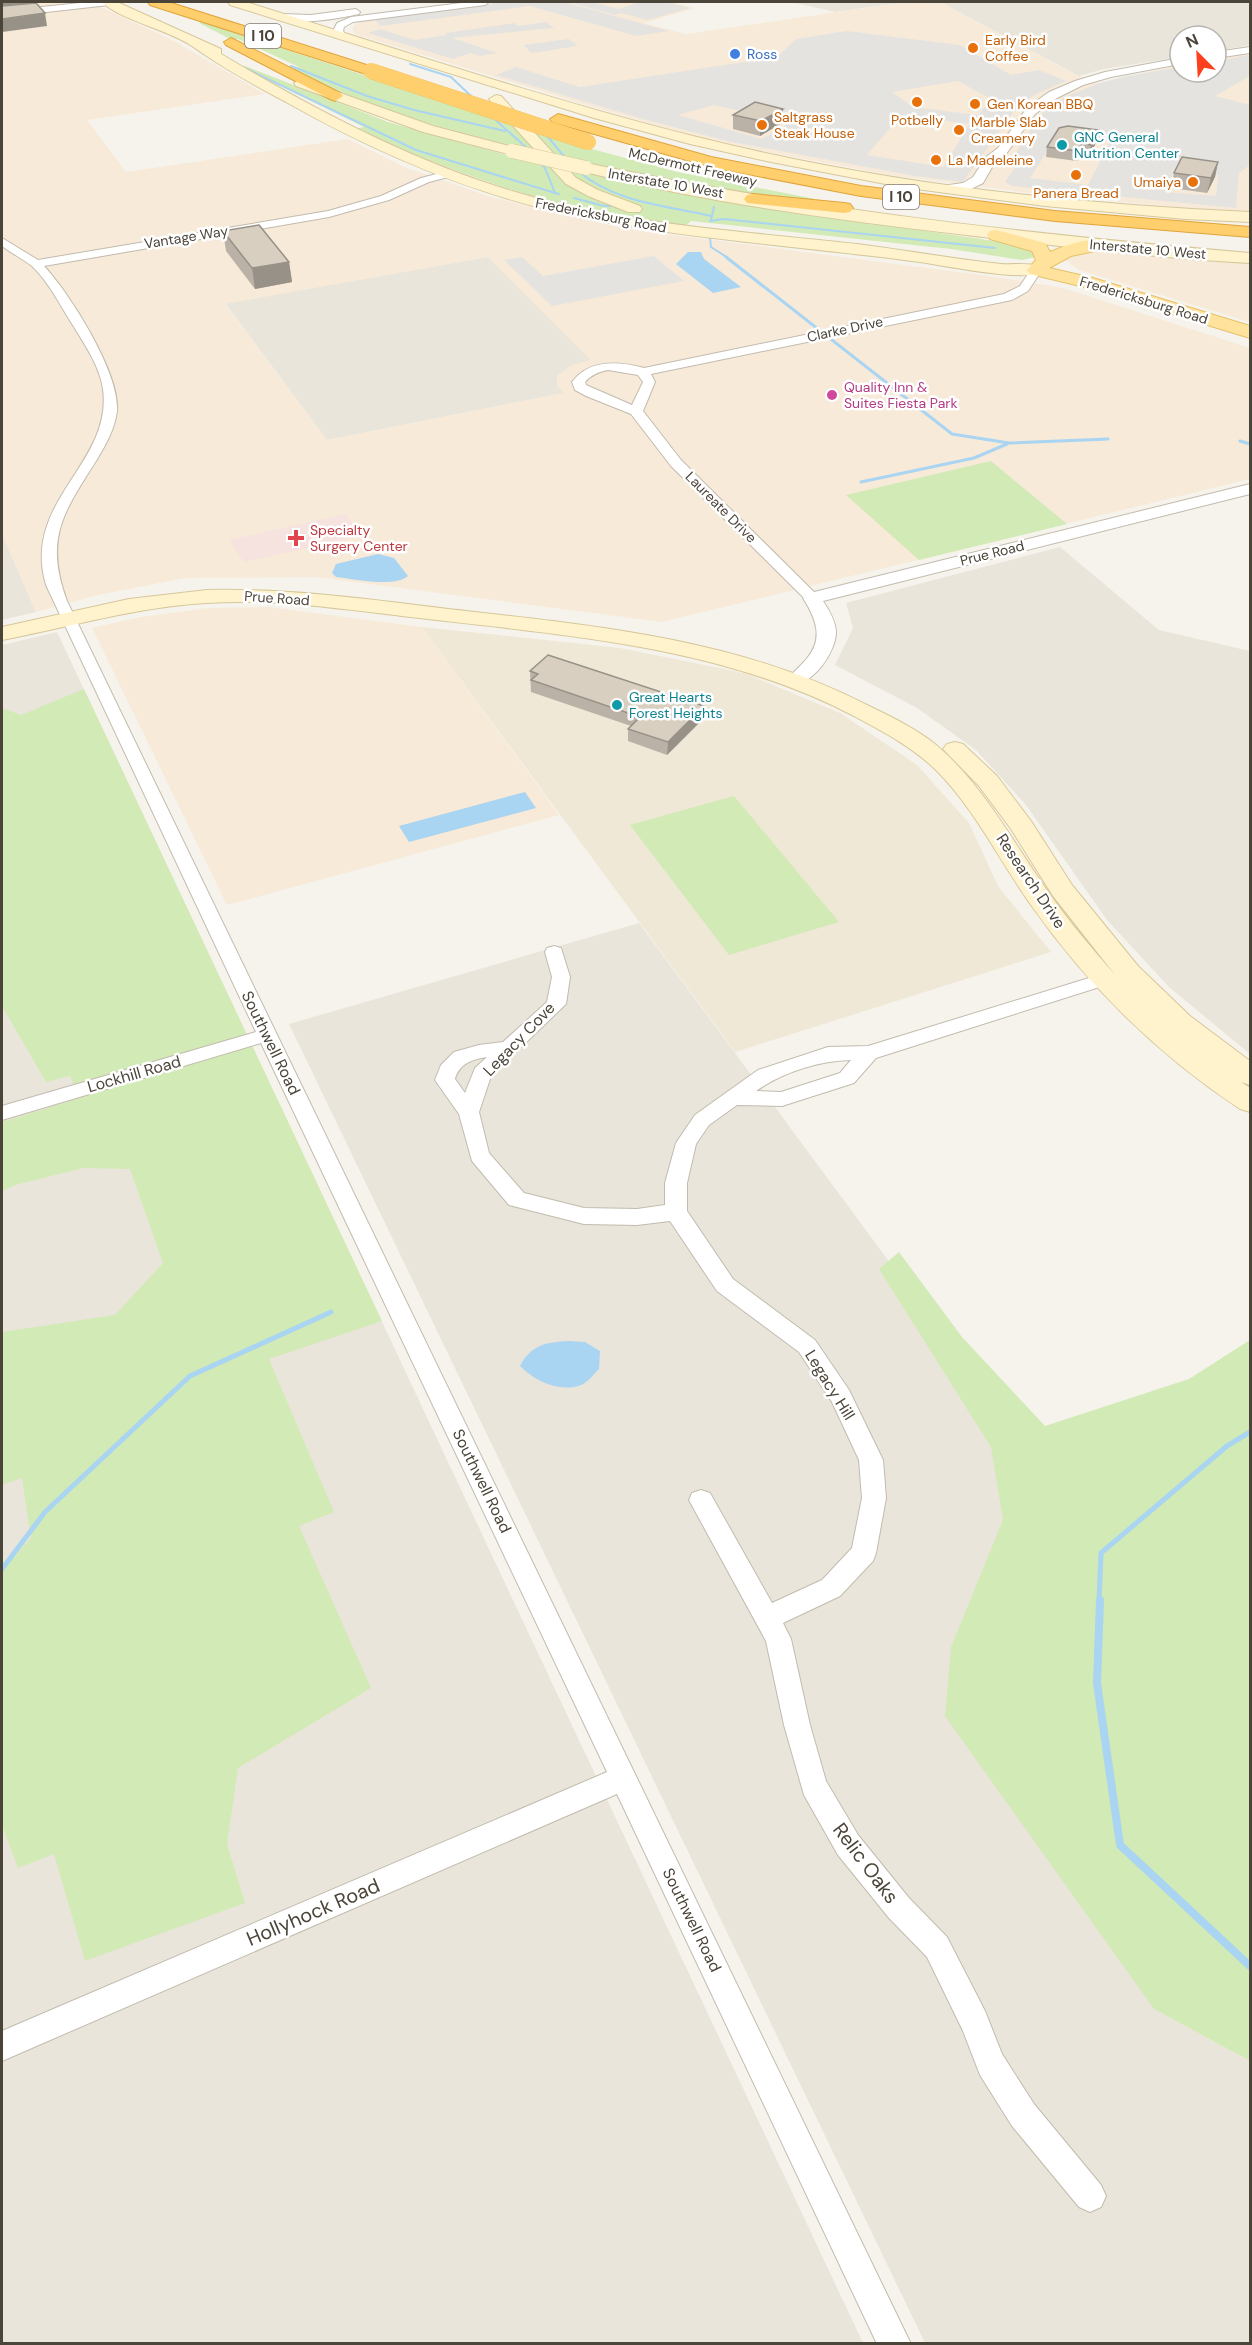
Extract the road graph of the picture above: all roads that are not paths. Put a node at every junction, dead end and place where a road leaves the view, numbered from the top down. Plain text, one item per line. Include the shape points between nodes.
1 (78, 2) edge
2 (109, 2) edge
3 (146, 2) edge
4 (155, 2) edge
5 (198, 2) edge
6 (234, 2) edge
7 (434, 2) edge
8 (485, 2) edge
9 (19, 12) junction
10 (2, 14) edge
11 (283, 17) junction
12 (341, 35) junction
13 (199, 46) junction
14 (1251, 50) edge
15 (1228, 54) edge
16 (1168, 64) edge
17 (445, 66) junction
18 (334, 96) junction
19 (1002, 151) junction
20 (419, 163) junction
21 (448, 174) junction
22 (572, 181) junction
23 (404, 188) junction
24 (947, 189) junction
25 (507, 194) junction
26 (1004, 196) junction
27 (753, 199) junction
28 (1185, 214) joint
29 (1251, 219) edge
30 (1251, 232) edge
31 (996, 236) junction
32 (2, 241) edge
33 (1251, 242) edge
34 (1098, 245) junction
35 (1251, 248) edge
36 (1251, 258) edge
37 (1046, 262) junction
38 (36, 264) junction
39 (1251, 332) edge
40 (644, 372) junction
41 (636, 411) junction
42 (1251, 489) edge
43 (812, 598) junction
44 (68, 620) junction
45 (2, 634) edge
46 (804, 674) junction
47 (926, 748) junction
48 (1000, 798) junction
49 (1029, 882) junction
50 (1060, 885) junction
51 (554, 952) dead end
52 (1102, 980) junction
53 (267, 1035) junction
54 (509, 1049) junction
55 (869, 1053) junction
56 (778, 1070) junction
57 (1245, 1071) edge
58 (796, 1094) junction
59 (732, 1098) junction
60 (1251, 1102) edge
61 (468, 1112) junction
62 (2, 1113) edge
63 (676, 1212) junction
64 (701, 1500) dead end
65 (767, 1617) junction
66 (624, 1778) junction
67 (2, 2046) edge
68 (1090, 2196) dead end
69 (895, 2343) edge

1 - 9 street
2 - 9 street
2 - 13 main road, Interstate 10 West
3 - 18 highway via 209,30
4 - 33 highway, McDermott Freeway / I 10, bridge via 588,142 761,183 886,205 1050,225
5 - 30 highway, McDermott Freeway / I 10 via 558,119 734,167 892,196 1026,213
6 - 11 main road
7 - 11 street via 311,18
8 - 12 street via 351,20 340,25
9 - 10 street
11 - 12 main road
12 - 17 main road
13 - 18 main road, Interstate 10 West
13 - 20 main road, Fredericksburg Road via 343,128
14 - 15 street
16 - 19 street via 1108,74 1053,95 1031,111
17 - 22 main road, Fredericksburg Road via 475,82 507,109
17 - 24 main road via 695,141
18 - 27 main road, Interstate 10 West, bridge via 428,129 512,151 634,179
19 - 24 street via 990,160 973,184
19 - 26 street via 1002,161 988,182
20 - 21 main road, Fredericksburg Road
20 - 23 street
21 - 23 street, Vantage Way
21 - 25 main road, Fredericksburg Road
22 - 25 main road via 573,191 563,197
22 - 37 main road, Fredericksburg Road via 636,210 680,221 1022,263
23 - 38 street, Vantage Way via 385,198 329,214
24 - 26 main road
25 - 37 main road, Fredericksburg Road via 676,230 921,257 1015,272
26 - 28 main road
27 - 31 main road, Interstate 10 West
27 - 35 highway via 1049,233
28 - 29 highway
31 - 34 main road, Interstate 10 West
31 - 37 main road via 1039,248
32 - 38 street, Southwell Road
34 - 36 main road, Interstate 10 West
34 - 37 main road via 1067,250
37 - 39 main road, Fredericksburg Road via 1082,280
37 - 40 street, Clarke Drive via 1024,288 1008,297
38 - 44 street, Southwell Road via 100,363 109,390 106,429 95,454 66,493 50,535 51,579
40 - 41 street via 649,382
40 - 41 street via 627,366 601,368 590,370 578,382 591,393
41 - 43 street, Laureate Drive via 676,463
42 - 43 street, Prue Road
43 - 46 street via 828,631 819,658
44 - 45 main road, Prue Road
44 - 46 main road, Prue Road via 174,599 235,595 295,598 556,628 694,650
44 - 53 street, Southwell Road
46 - 47 main road, Research Drive
46 - 48 main road, Research Drive via 872,697 925,727 955,749
47 - 48 main road via 947,756 984,790
47 - 49 main road, Research Drive via 965,787
48 - 49 main road via 1000,806 1038,871
48 - 50 main road, Research Drive
49 - 52 main road, Research Drive
50 - 52 main road via 1059,898 1103,961
50 - 57 main road, Research Drive via 1128,972 1180,1023
51 - 54 street, Legacy Cove via 561,977 556,1004
52 - 55 street
52 - 57 main road via 1118,982 1134,991 1221,1058
52 - 60 main road, Research Drive via 1158,1034
53 - 62 street, Lockhill Road
53 - 66 street, Southwell Road
54 - 61 street, Legacy Cove via 482,1073
54 - 61 street via 483,1051 451,1063 445,1080
55 - 56 street via 828,1054
55 - 58 street via 847,1078
56 - 58 street
56 - 59 street
58 - 59 street via 782,1099
59 - 63 street via 702,1120 686,1143 676,1184
61 - 63 street via 479,1155 517,1199 584,1216 637,1217
63 - 65 street, Legacy Hill via 725,1285 807,1346 841,1397 871,1460 874,1498 864,1553 831,1588
64 - 65 street, Relic Oaks
65 - 68 street, Relic Oaks via 778,1639 814,1786 848,1845 937,1947 991,2064 1023,2115
66 - 67 street, Hollyhock Road
66 - 69 street, Southwell Road

